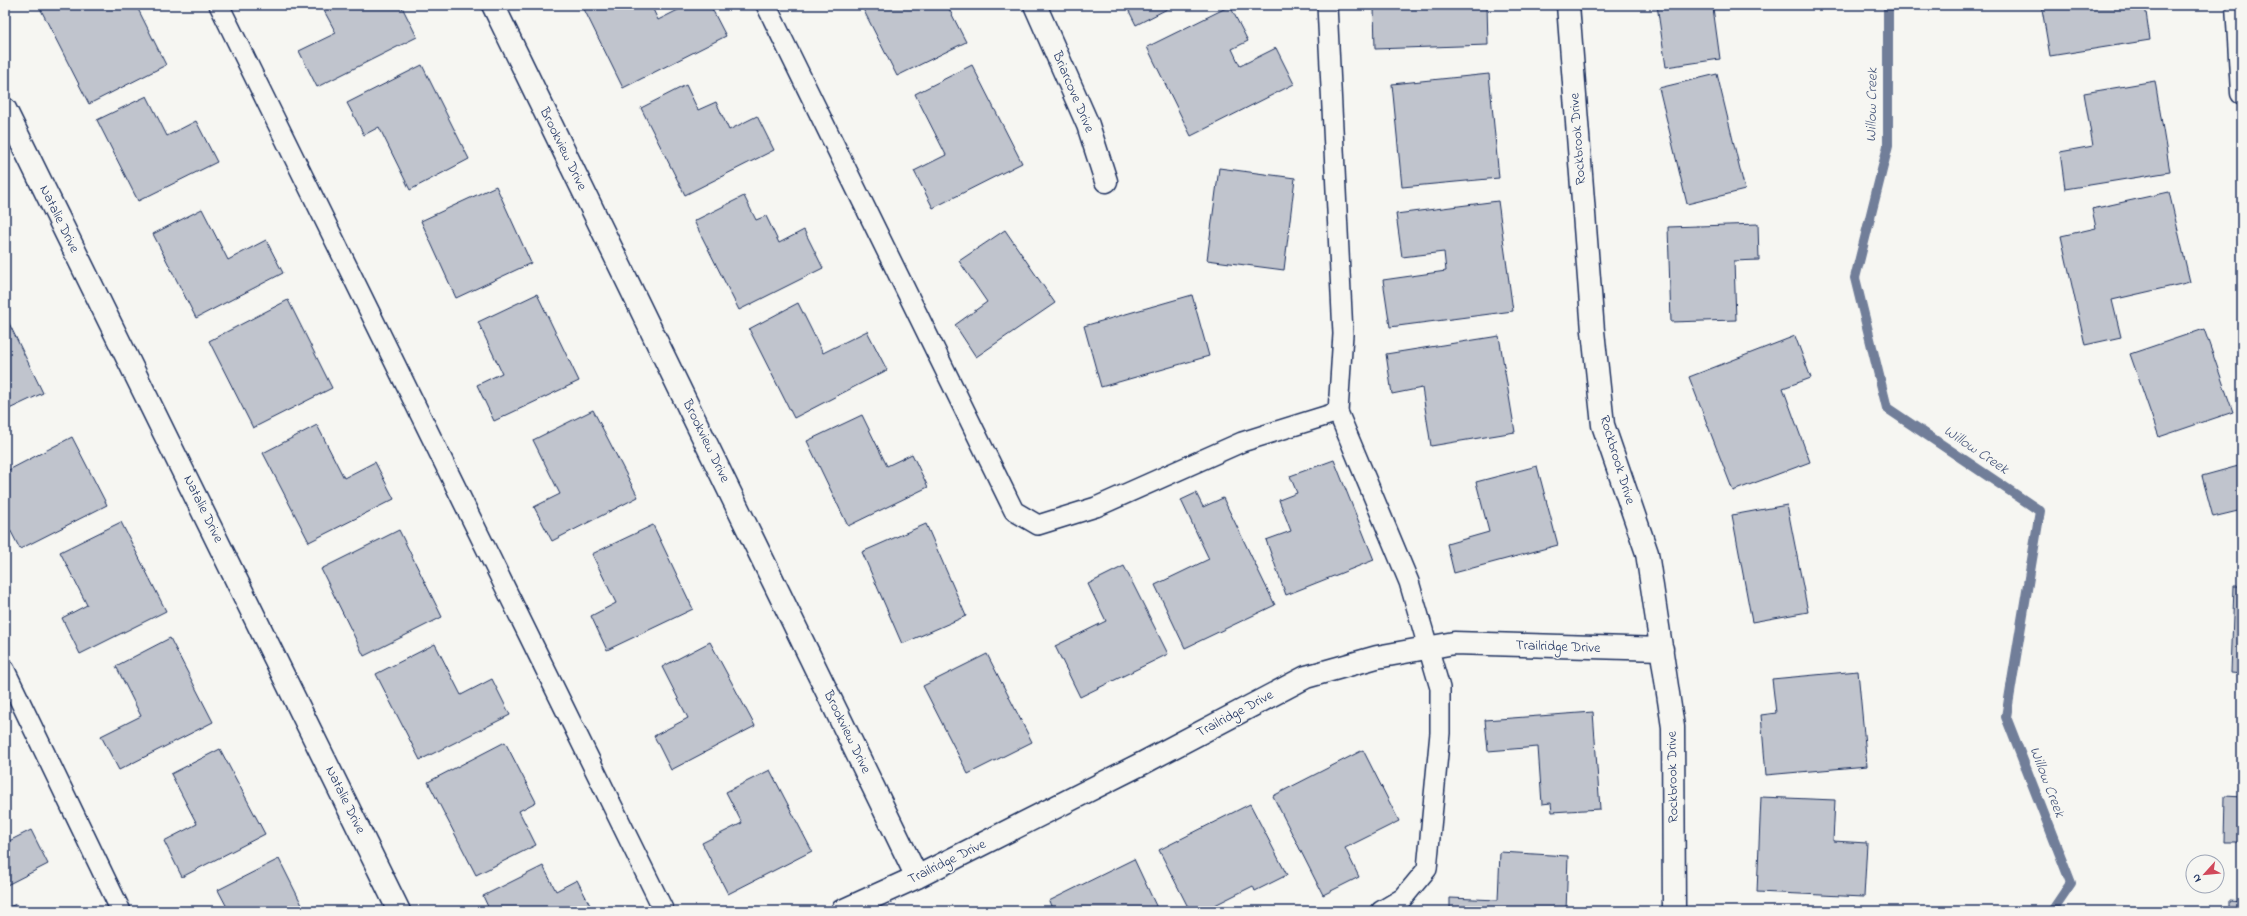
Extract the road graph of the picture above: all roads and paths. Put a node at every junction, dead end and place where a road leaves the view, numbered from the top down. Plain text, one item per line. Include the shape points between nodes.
1 (219, 5) edge
2 (493, 5) edge
3 (766, 5) edge
4 (1035, 5) edge
5 (1327, 5) edge
6 (1568, 5) edge
7 (2238, 5) edge
8 (2242, 93) edge
9 (5, 109) edge
10 (1106, 181) dead end
11 (1338, 412) junction
12 (1429, 648) junction
13 (1662, 649) junction
14 (5, 670) edge
15 (918, 877) junction
16 (121, 911) edge
17 (399, 911) edge
18 (664, 911) edge
19 (842, 911) edge
20 (1381, 911) edge
21 (1674, 911) edge

1 - 18 lane
2 - 15 street, Brookview Drive
3 - 11 lane via 1014,512 1038,525 1096,507 1242,442
4 - 10 street, Briarcove Drive via 1088,124
5 - 11 lane via 1343,334
6 - 13 street, Rockbrook Drive via 1593,331 1603,424 1647,553
7 - 8 street
9 - 17 street, Natalie Drive
11 - 12 lane via 1408,582
12 - 13 street, Trailridge Drive via 1454,643
12 - 15 street, Trailridge Drive via 1377,656 1306,677
12 - 20 lane via 1440,688 1440,733 1427,869 1403,898
13 - 21 street, Rockbrook Drive via 1673,727
14 - 16 lane
15 - 19 street, Trailridge Drive

